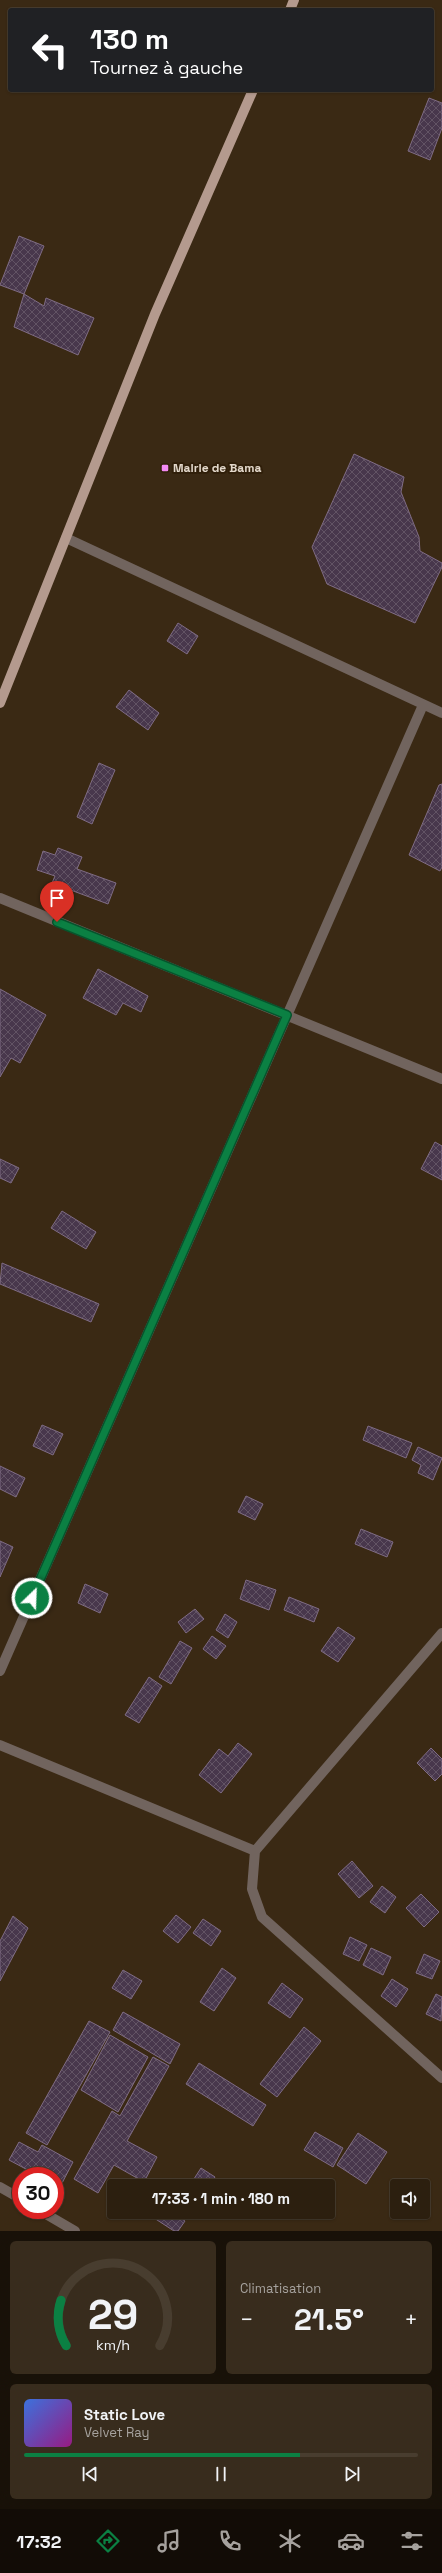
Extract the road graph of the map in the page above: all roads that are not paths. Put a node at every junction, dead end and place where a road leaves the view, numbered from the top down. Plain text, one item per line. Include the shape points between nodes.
1 (252, 92) edge
2 (66, 538) junction
3 (0, 703) edge
4 (423, 705) junction
5 (442, 713) edge
6 (0, 898) edge
7 (287, 1015) junction
8 (442, 1079) edge
9 (442, 1633) edge
10 (0, 1671) edge
11 (0, 1745) edge
12 (255, 1851) junction
13 (442, 2078) edge
14 (0, 2187) edge
15 (12, 2194) edge
16 (54, 2219) edge
17 (75, 2231) edge

1 - 2 main road via 155,314
2 - 3 main road
2 - 4 street
4 - 5 street
4 - 7 street
6 - 7 street
7 - 8 street
7 - 10 street
9 - 12 street
11 - 12 street
12 - 13 street via 252,1889 262,1917
14 - 15 street
16 - 17 street

